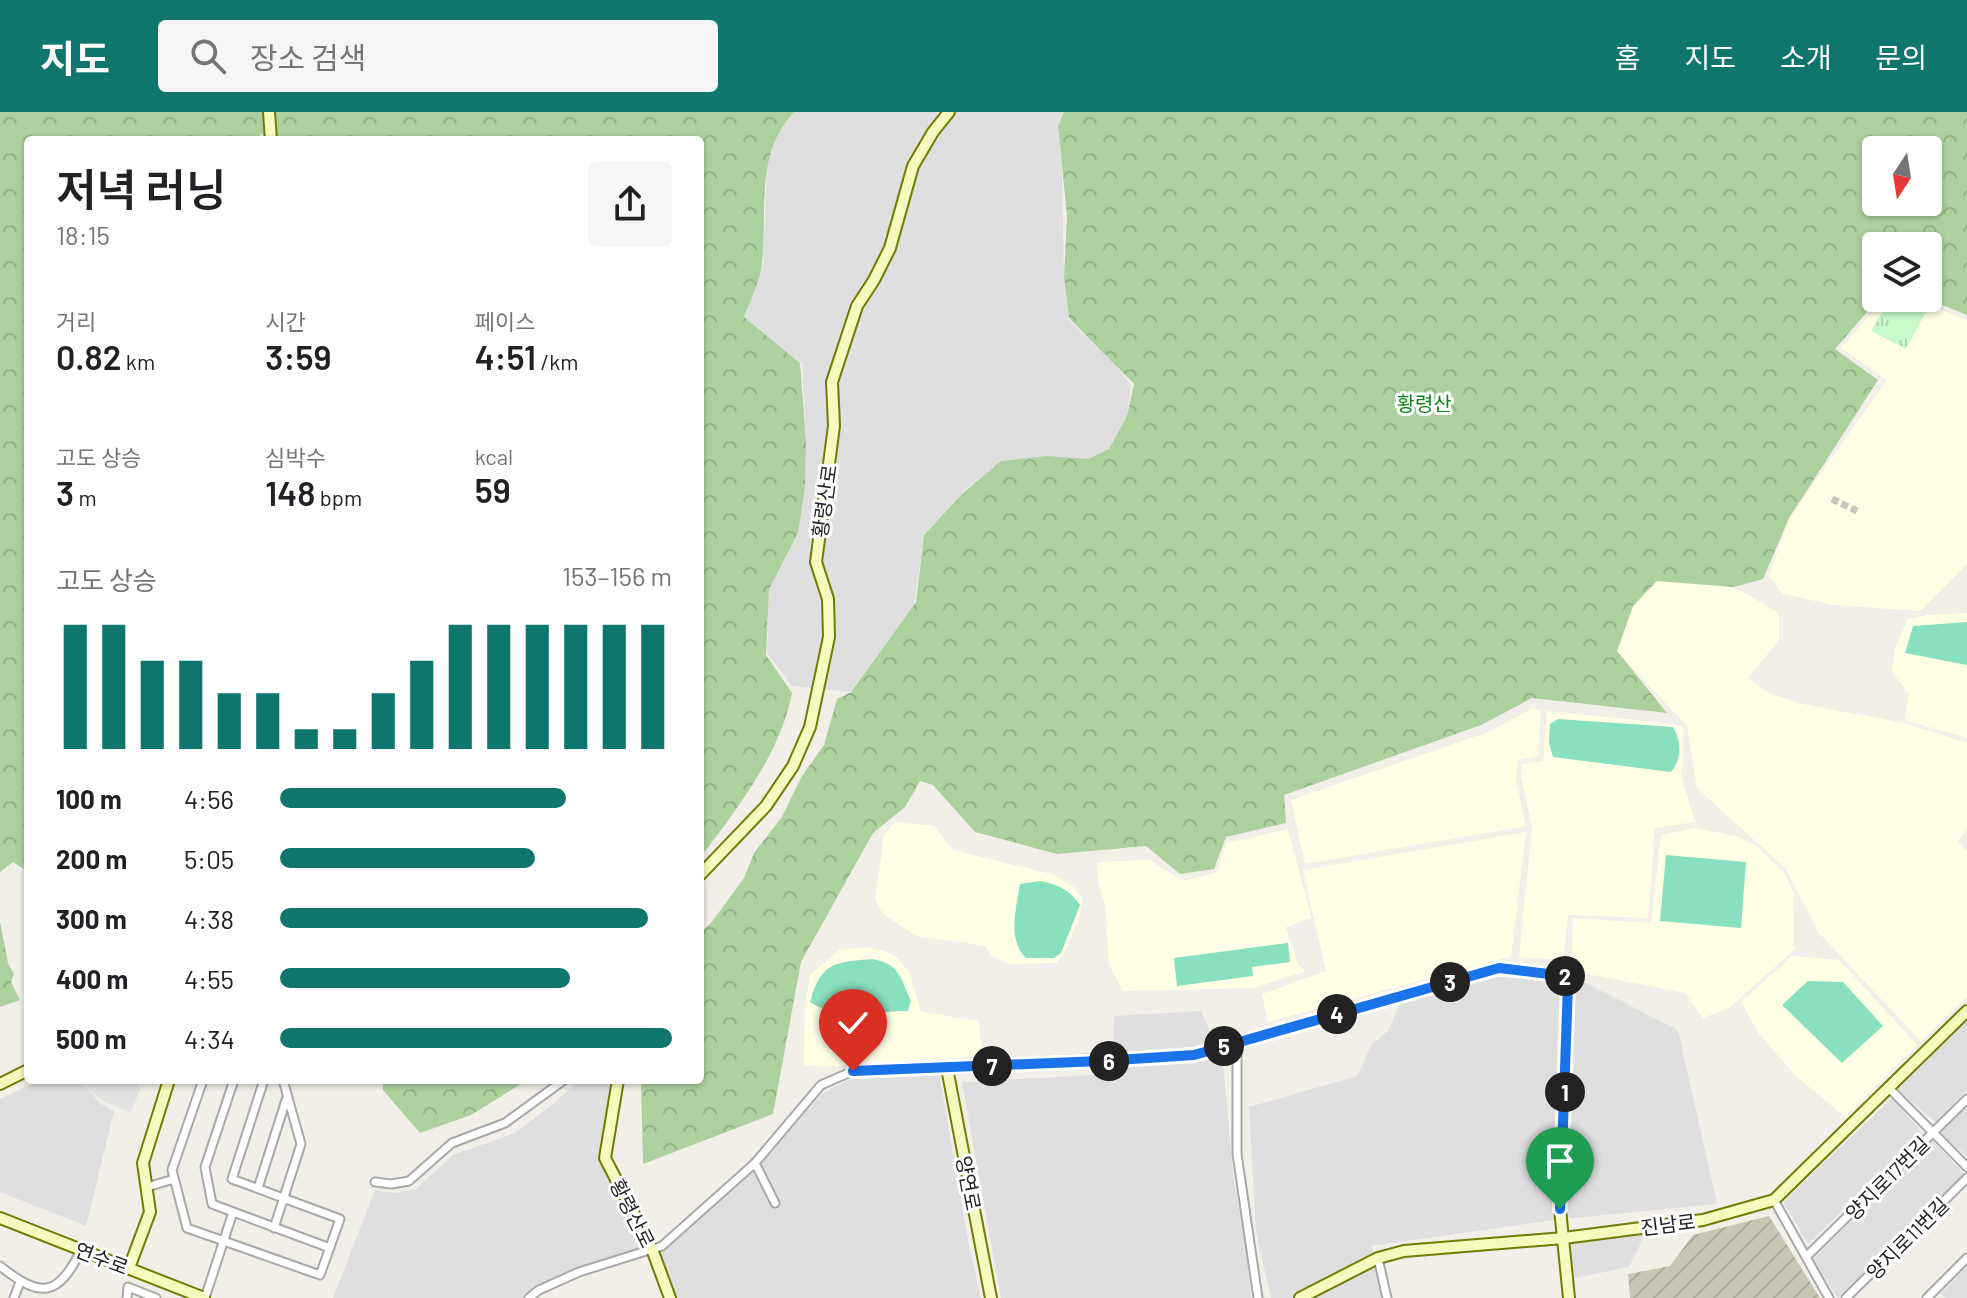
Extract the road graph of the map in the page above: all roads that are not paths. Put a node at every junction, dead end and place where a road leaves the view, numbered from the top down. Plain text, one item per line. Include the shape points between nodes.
1 (269, 112) edge
2 (949, 112) edge
3 (271, 136) edge
4 (704, 871) edge
5 (1967, 1011) edge
6 (1237, 1042) junction
7 (947, 1068) junction
8 (24, 1072) edge
9 (0, 1084) edge
10 (168, 1084) edge
11 (202, 1084) edge
12 (233, 1084) edge
13 (263, 1084) edge
14 (284, 1084) edge
15 (559, 1084) edge
16 (617, 1084) edge
17 (1889, 1088) junction
18 (1967, 1099) edge
19 (286, 1100) junction
20 (1933, 1133) junction
21 (755, 1163) junction
22 (1967, 1167) edge
23 (1967, 1178) edge
24 (174, 1179) junction
25 (375, 1182) dead end
26 (147, 1187) junction
27 (258, 1188) junction
28 (284, 1198) junction
29 (1774, 1200) junction
30 (775, 1203) dead end
31 (233, 1212) junction
32 (0, 1218) edge
33 (274, 1228) junction
34 (1564, 1238) junction
35 (224, 1241) junction
36 (330, 1248) junction
37 (652, 1249) junction
38 (81, 1250) junction
39 (1806, 1257) junction
40 (1378, 1258) junction
41 (1967, 1258) edge
42 (0, 1266) edge
43 (129, 1268) junction
44 (20, 1282) junction
45 (189, 1294) edge
46 (1932, 1296) edge
47 (14, 1298) edge
48 (127, 1298) edge
49 (156, 1298) edge
50 (204, 1298) edge
51 (529, 1298) edge
52 (670, 1298) edge
53 (991, 1298) edge
54 (1258, 1298) edge
55 (1300, 1298) edge
56 (1387, 1298) edge
57 (1569, 1298) edge
58 (1829, 1298) edge
59 (1846, 1298) edge

1 - 3 street
2 - 4 street, 황령산로 via 913,166 890,248 857,306 832,382 834,426 816,562 828,599 829,637 810,727 793,766 766,806
5 - 17 street, 진남로
6 - 7 street via 1194,1055
6 - 34 street via 1499,968 1565,976 1560,1209
6 - 54 street via 1237,1154
7 - 21 street via 853,1071 821,1085
7 - 53 street, 양연로
8 - 9 street
10 - 26 street via 143,1163
11 - 24 street via 172,1170
12 - 31 street via 205,1167 212,1204
13 - 27 street via 232,1179
14 - 19 street
15 - 25 street via 505,1123 452,1143 409,1181
16 - 37 street, 황령산로 via 605,1158
17 - 20 street
17 - 29 street, 진남로
18 - 20 street, 양지로17번길
19 - 27 street
19 - 28 street via 301,1144
20 - 22 street
20 - 39 street, 양지로17번길
21 - 30 street
21 - 37 street via 662,1246
23 - 59 street, 양지로11번길
24 - 26 street
24 - 35 street via 187,1228
26 - 43 street via 150,1212
27 - 28 street
28 - 33 street
28 - 36 street via 340,1219
29 - 34 street, 진남로 via 1703,1220
29 - 39 street
31 - 33 street
31 - 35 street
32 - 38 street, 연수로
33 - 36 street
34 - 40 street, 진남로 via 1404,1251
34 - 57 street
35 - 36 street via 320,1275
35 - 50 street
37 - 51 street via 568,1277
37 - 52 street, 황령산로
38 - 43 street, 연수로
38 - 44 street via 66,1277 52,1287 37,1290
39 - 58 street
40 - 55 street, 진남로
40 - 56 street
41 - 46 street
42 - 44 street
43 - 45 street, 연수로
44 - 47 street
45 - 50 street, 연수로
48 - 49 street via 128,1287

